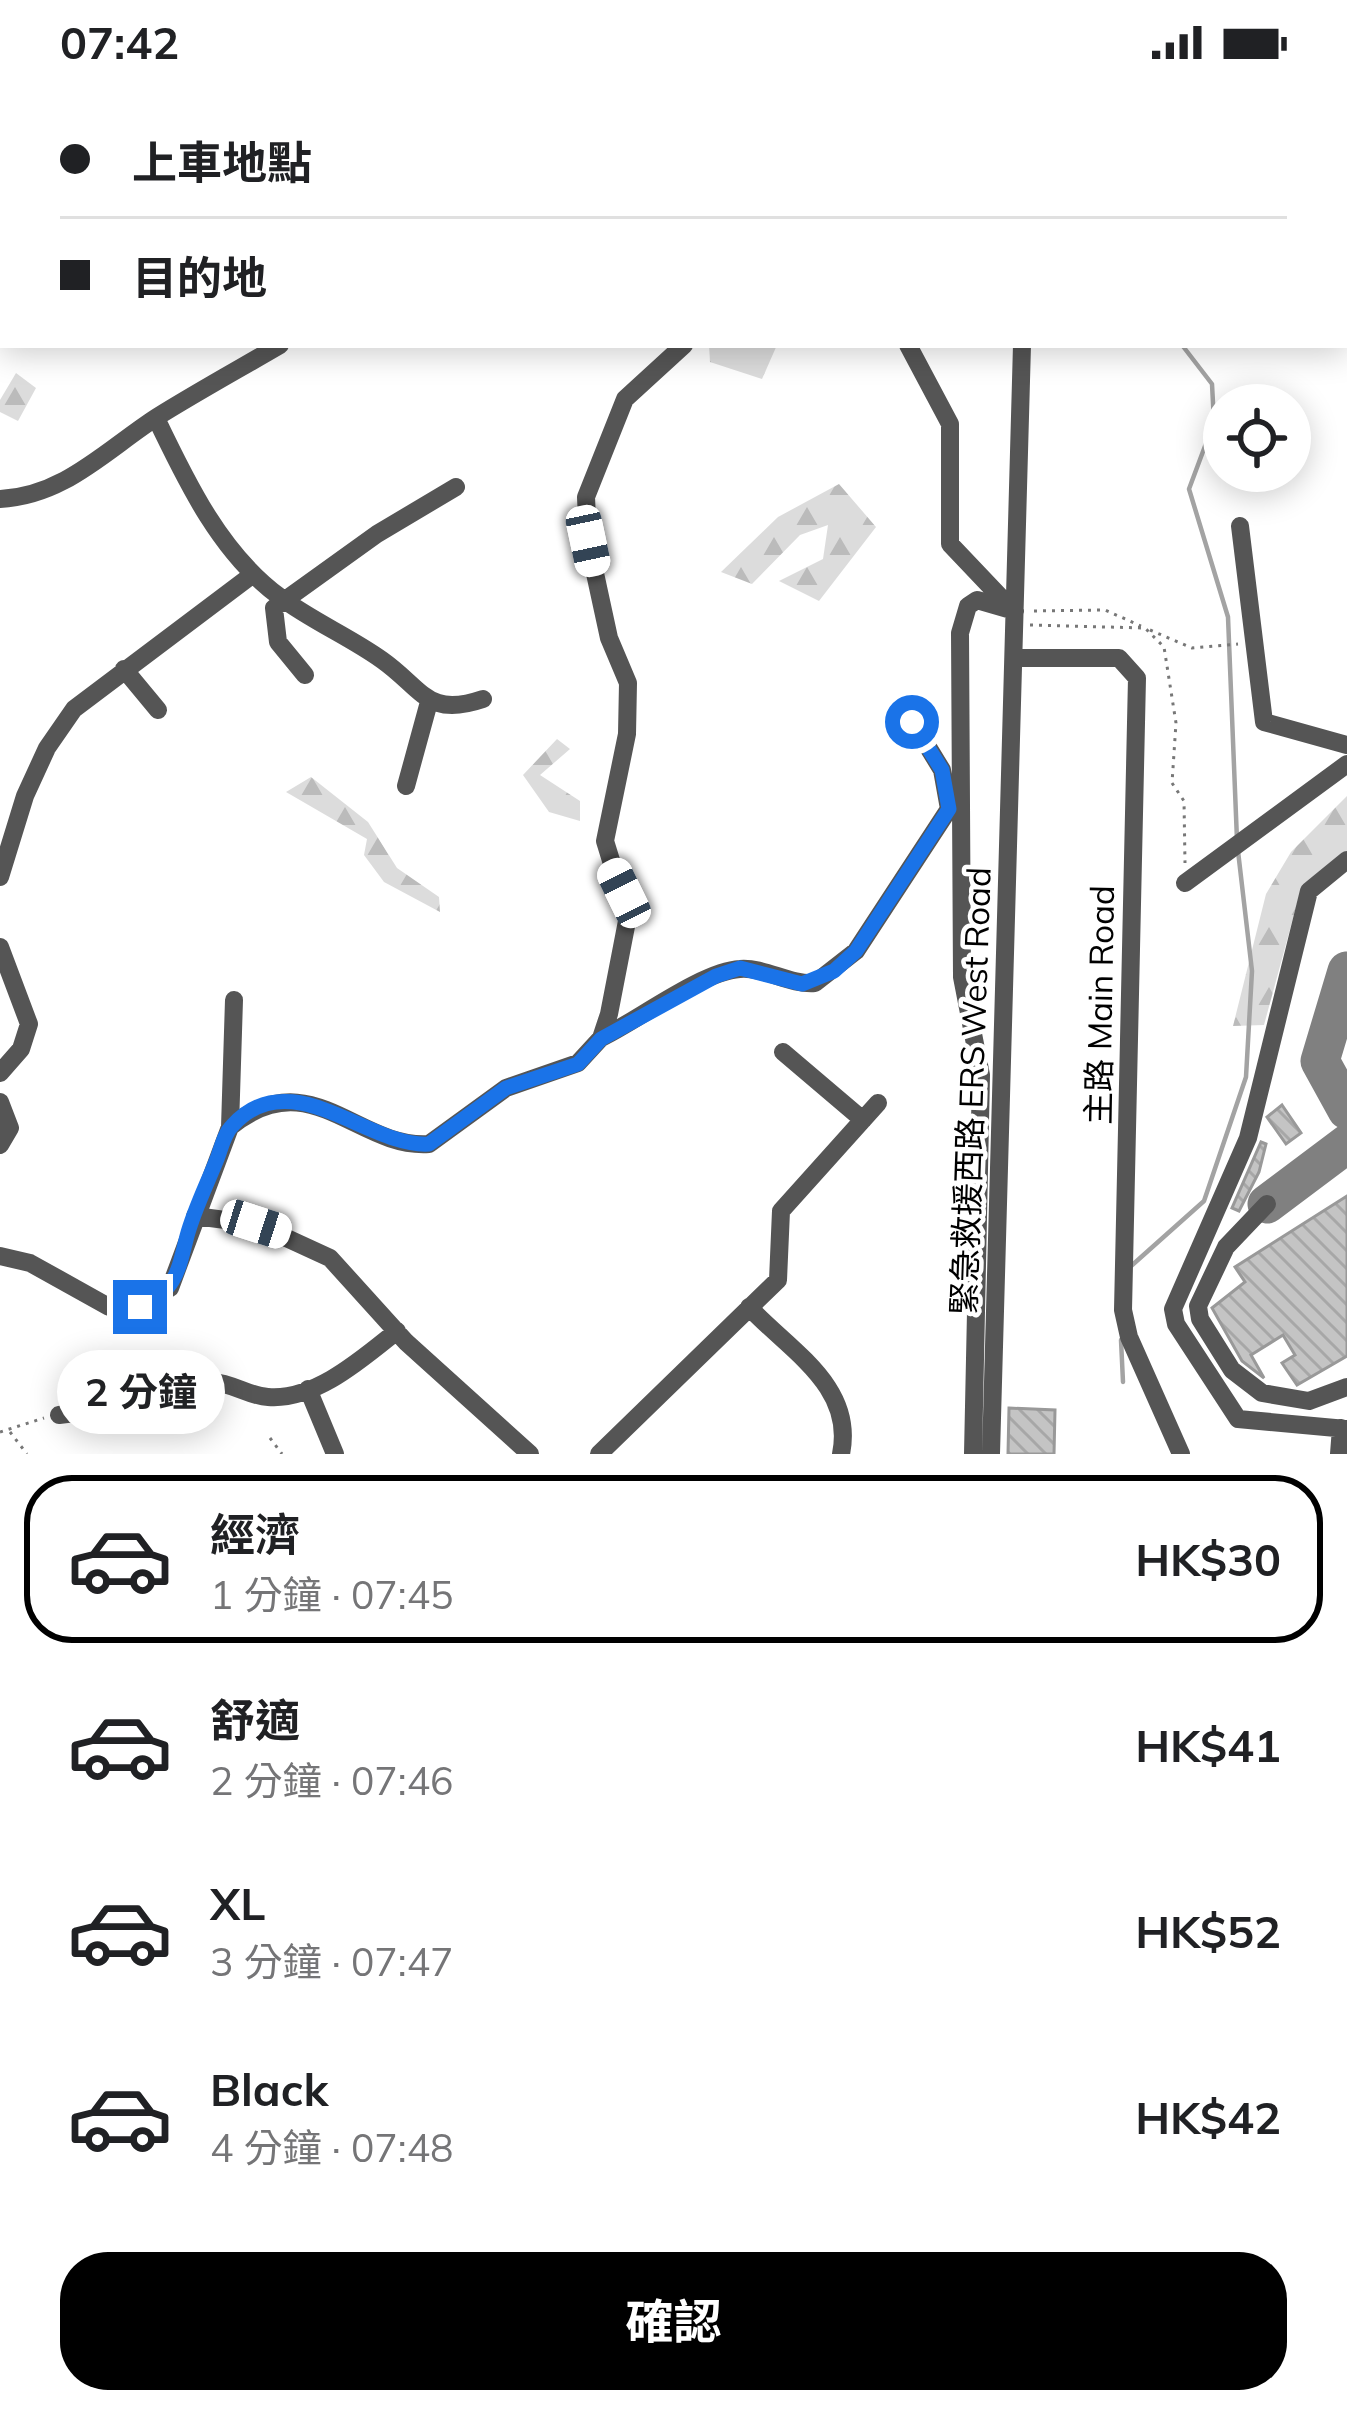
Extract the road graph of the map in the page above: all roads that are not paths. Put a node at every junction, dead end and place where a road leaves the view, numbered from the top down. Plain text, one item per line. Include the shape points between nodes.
1 (275, 348) edge
2 (681, 348) edge
3 (910, 348) edge
4 (1022, 348) edge
5 (156, 418) junction
6 (456, 487) dead end
7 (0, 500) edge
8 (1240, 526) dead end
9 (252, 575) junction
10 (282, 599) junction
11 (1015, 611) junction
12 (1015, 658) junction
13 (124, 669) junction
14 (304, 675) dead end
15 (483, 699) dead end
16 (429, 702) junction
17 (158, 710) dead end
18 (912, 722) dead end
19 (1347, 745) edge
20 (1347, 764) edge
21 (406, 787) dead end
22 (1347, 860) edge
23 (0, 877) edge
24 (1185, 883) dead end
25 (0, 946) edge
26 (234, 1000) dead end
27 (601, 1039) junction
28 (783, 1052) dead end
29 (0, 1073) edge
30 (0, 1102) edge
31 (878, 1103) dead end
32 (863, 1120) junction
33 (230, 1127) junction
34 (0, 1145) edge
35 (1267, 1204) dead end
36 (195, 1216) junction
37 (0, 1256) edge
38 (749, 1307) junction
39 (397, 1331) junction
40 (1347, 1387) edge
41 (308, 1389) junction
42 (59, 1414) road end
43 (1344, 1429) edge
44 (335, 1454) edge
45 (530, 1454) edge
46 (599, 1454) edge
47 (841, 1454) edge
48 (973, 1454) edge
49 (991, 1454) edge
50 (1181, 1454) edge
51 (1339, 1454) edge

1 - 5 street
2 - 27 street via 625,400 586,496 609,638 628,683 627,734 605,841 628,916
3 - 11 street via 950,424 950,544
4 - 11 street, 緊急救援西路 ERS West Road
5 - 7 street via 65,482
5 - 9 street via 200,504
6 - 10 street
8 - 19 street via 1264,722
9 - 10 street
9 - 13 street
10 - 14 street via 272,628
10 - 16 street via 382,660
11 - 12 street, 緊急救援西路 ERS West Road
11 - 48 street via 977,600 960,633 962,977 981,1075
12 - 49 street, 緊急救援西路 ERS West Road
12 - 50 street, 主路 Main Road via 1119,658 1137,678 1123,1310
13 - 17 street
13 - 23 street via 86,696 47,748
15 - 16 street via 453,709
16 - 21 street
18 - 27 street via 942,770 949,809 856,951 815,983 740,968 716,976
20 - 24 street
22 - 43 street via 1309,891 1248,1138 1173,1309 1238,1419
25 - 29 street via 29,1024
26 - 33 street
27 - 33 street via 578,1064 506,1088 429,1144 392,1138 336,1110 288,1104 256,1109
28 - 32 street
30 - 34 street via 10,1129
31 - 32 street
32 - 38 street via 781,1210 778,1280
33 - 36 street
35 - 40 street via 1226,1247 1198,1306 1200,1319 1232,1370 1262,1393 1309,1401
36 - 37 street via 179,1274 140,1307 93,1301 30,1263
36 - 39 street via 256,1224 313,1246
38 - 46 street
38 - 47 street via 829,1386 845,1430
39 - 41 street
39 - 45 street
41 - 42 street via 268,1397 212,1382 179,1400
41 - 44 street
43 - 51 street

